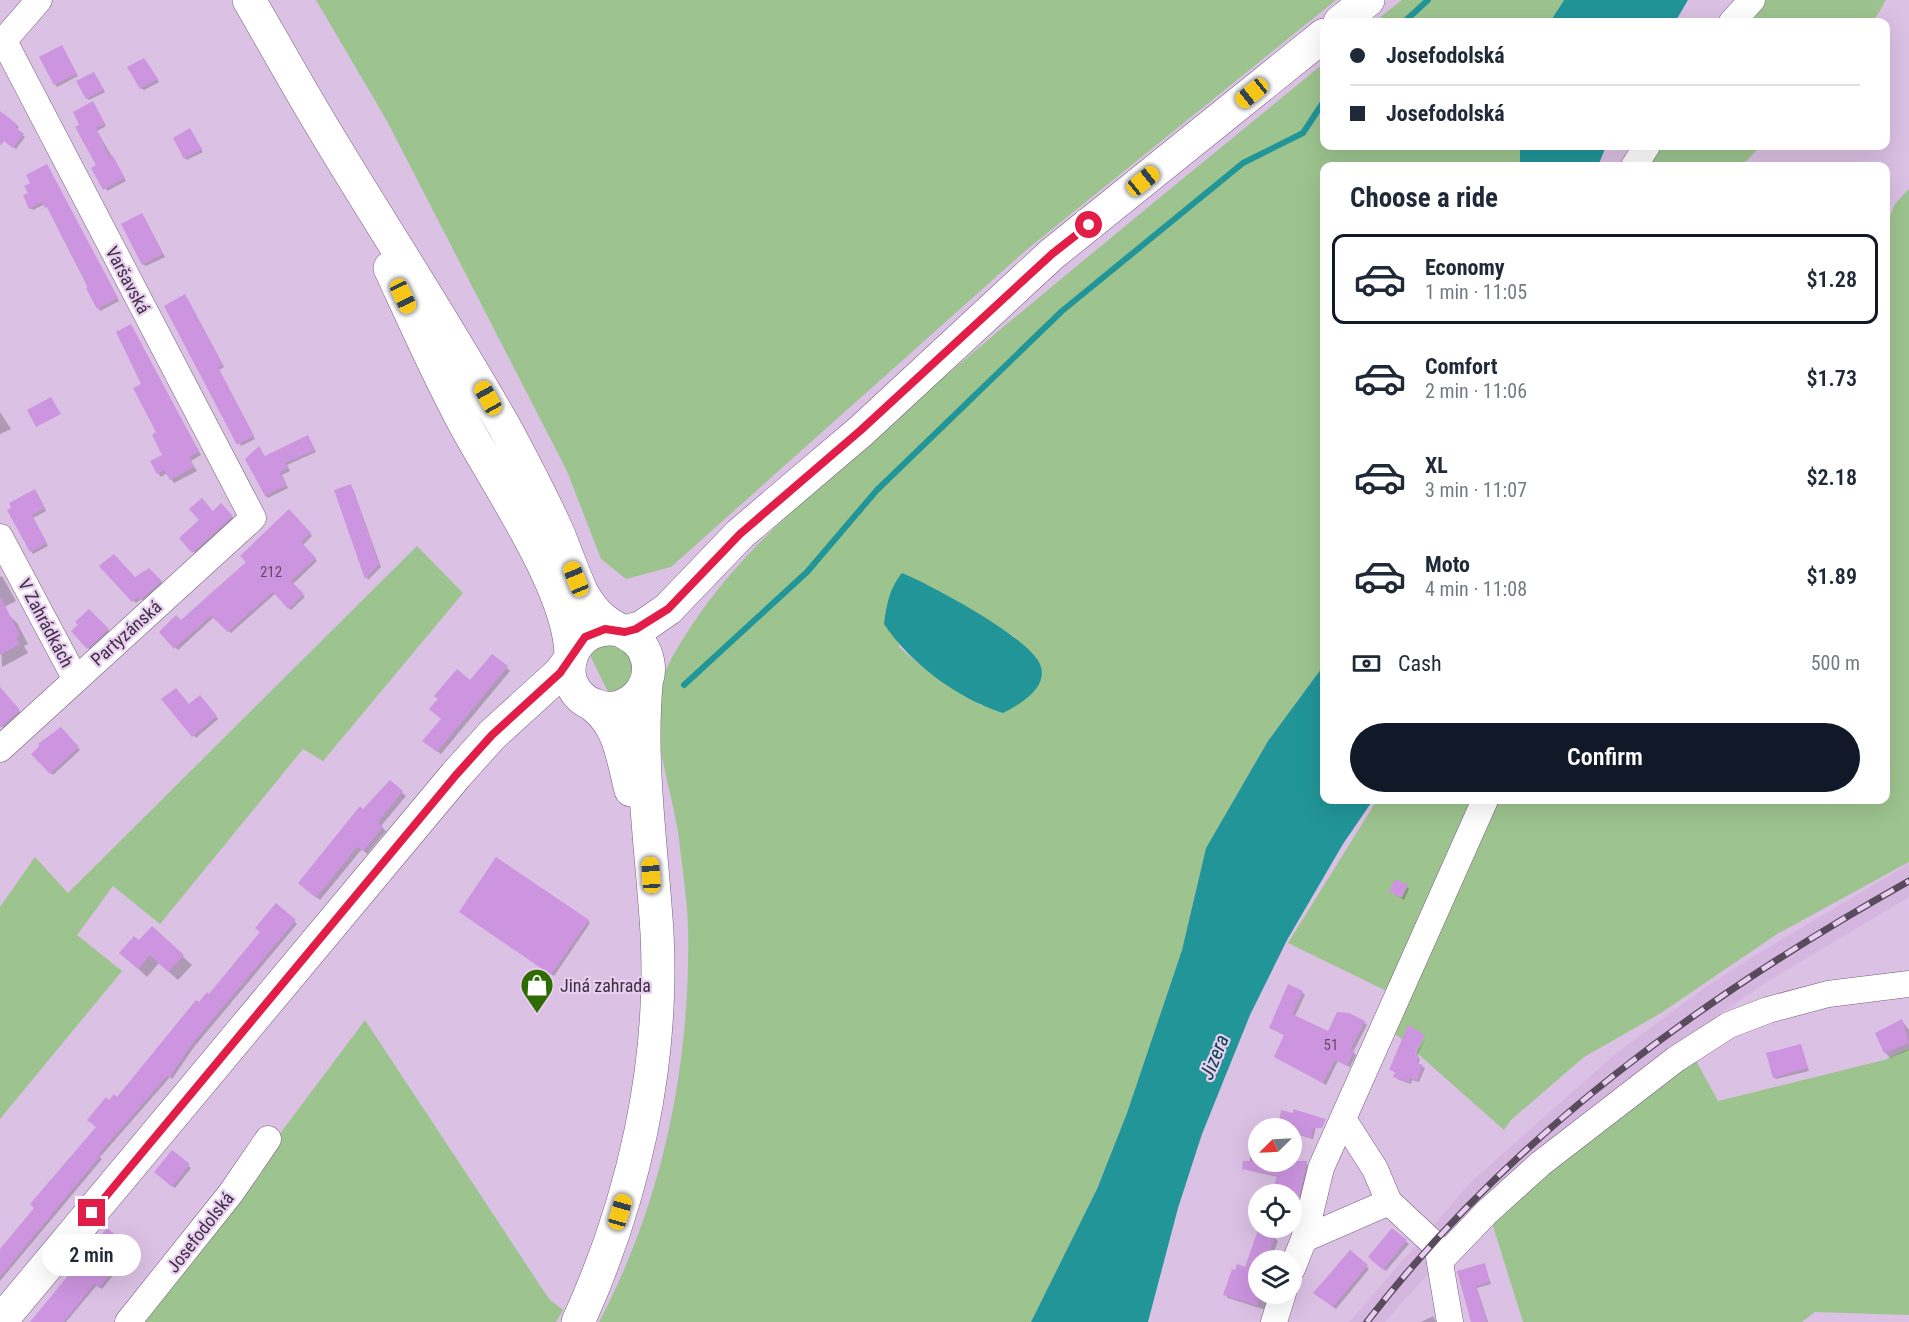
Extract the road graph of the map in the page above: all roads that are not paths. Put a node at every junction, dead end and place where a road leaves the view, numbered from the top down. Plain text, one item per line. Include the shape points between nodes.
1 (39, 0) edge
2 (249, 0) edge
3 (1368, 0) edge
4 (1752, 0) edge
5 (1345, 18) edge
6 (1736, 18) edge
7 (1320, 38) edge
8 (2, 43) edge
9 (336, 149) junction
10 (535, 484) junction
11 (253, 518) joint
12 (0, 537) edge
13 (691, 585) junction
14 (624, 632) junction
15 (571, 656) junction
16 (75, 678) junction
17 (647, 681) junction
18 (592, 705) junction
19 (505, 724) junction
20 (0, 749) edge
21 (1483, 804) edge
22 (651, 875) junction
23 (1909, 984) edge
24 (1343, 1119) junction
25 (268, 1139) dead end
26 (1389, 1202) junction
27 (1304, 1239) junction
28 (1300, 1250) edge
29 (1440, 1261) junction
30 (1280, 1304) edge
31 (0, 1322) edge
32 (128, 1322) edge
33 (578, 1322) edge
34 (1274, 1322) edge
35 (1450, 1322) edge

1 - 8 street
2 - 9 main road
3 - 5 main road
4 - 6 street
7 - 13 main road via 1052,254 861,430 740,534
8 - 11 street, Varšavská
9 - 10 main road via 436,309
9 - 15 main road via 439,374 550,582 568,626
10 - 13 main road via 588,579 602,595 628,607 646,608 663,604
10 - 14 main road via 587,601 603,620
11 - 16 street, Partyzánská
12 - 16 street, V Zahrádkách
13 - 14 main road via 650,623
13 - 17 main road
14 - 15 main road via 605,629 590,633
14 - 17 main road via 637,640 645,652 649,666
15 - 18 main road via 572,684
15 - 19 main road via 549,684
16 - 20 street, Partyzánská
17 - 18 main road via 638,695 623,706
17 - 22 main road via 642,735
18 - 19 main road via 561,703
18 - 22 main road via 608,718 618,740
19 - 31 main road via 456,775
21 - 24 street
22 - 33 main road via 657,935 656,1000 645,1106 620,1212
23 - 29 street via 1828,994 1729,1025 1676,1059 1540,1164
24 - 26 street via 1375,1168
24 - 27 street via 1321,1168
25 - 32 street, Josefodolská via 231,1193
26 - 27 street
26 - 29 street via 1433,1243
27 - 28 street
29 - 35 street
30 - 34 street

